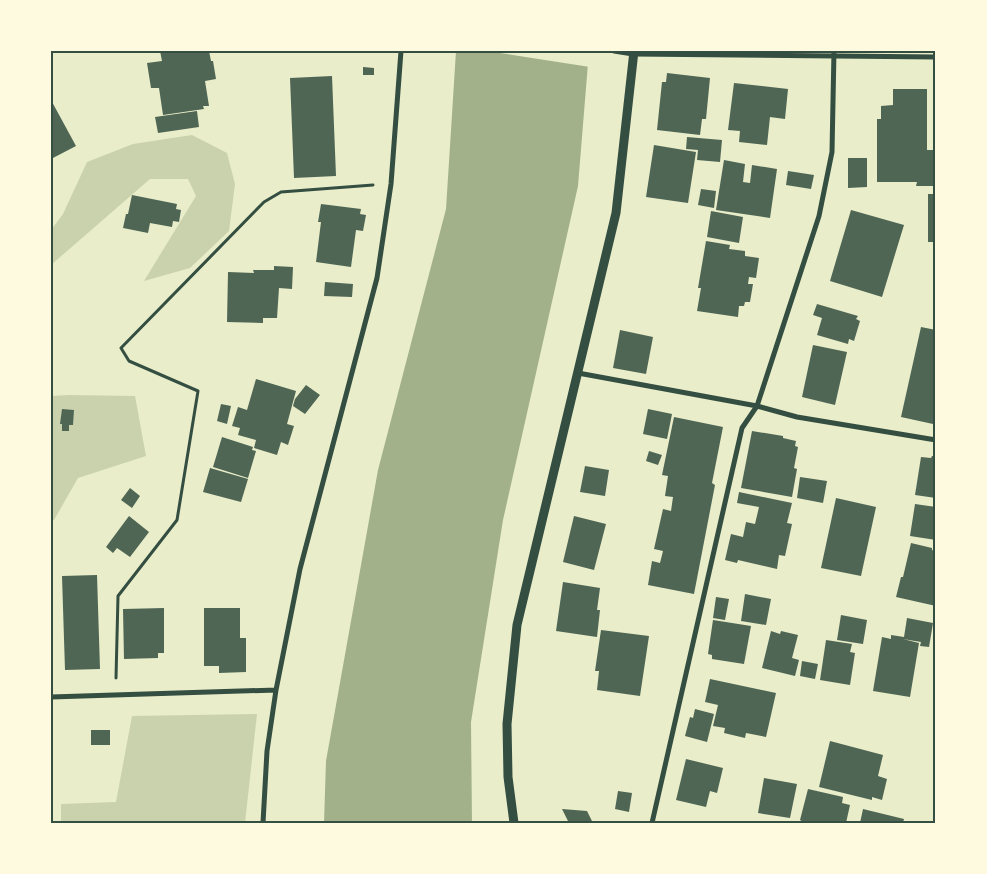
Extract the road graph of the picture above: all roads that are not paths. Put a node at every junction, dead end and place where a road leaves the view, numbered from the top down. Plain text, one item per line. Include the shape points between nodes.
1 (402, 51) edge
2 (615, 51) edge
3 (634, 52) edge
4 (834, 54) edge
5 (936, 57) edge
6 (578, 373) junction
7 (757, 406) junction
8 (936, 440) edge
9 (276, 690) junction
10 (51, 697) edge
11 (262, 823) edge
12 (514, 823) edge
13 (652, 823) edge

1 - 9 street via 392,184 377,278 300,569
2 - 3 street
3 - 4 street
3 - 6 street via 616,213
4 - 5 street
4 - 7 street via 832,152 818,216
6 - 7 street
6 - 12 street via 517,625 507,724 508,777
7 - 8 street via 797,417
7 - 13 street via 742,428
9 - 10 street
9 - 11 street via 267,751

